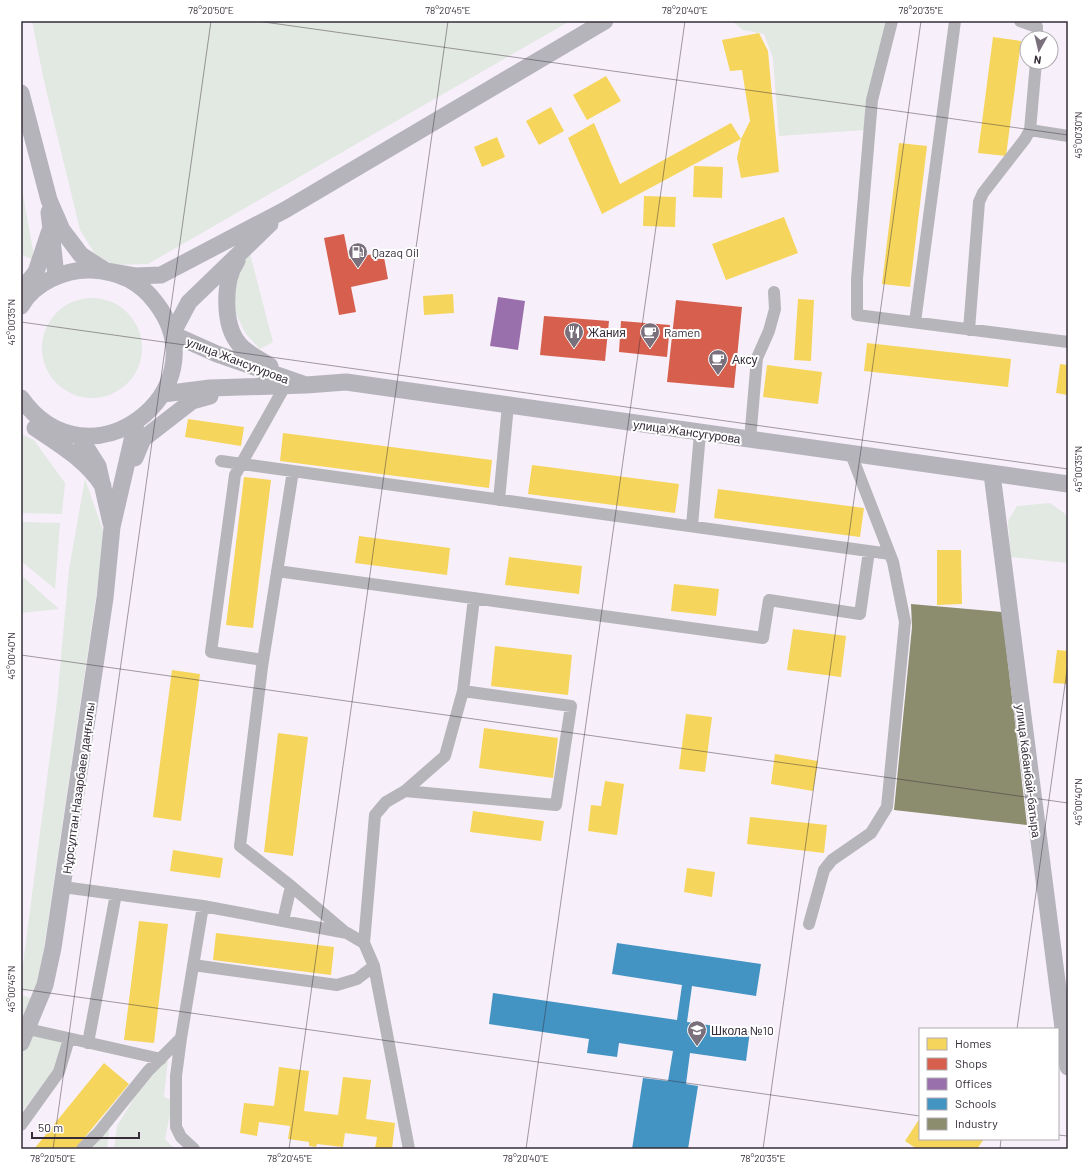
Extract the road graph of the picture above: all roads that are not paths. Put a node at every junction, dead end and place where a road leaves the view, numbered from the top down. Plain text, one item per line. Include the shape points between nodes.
1 (605, 21) edge
2 (892, 21) edge
3 (955, 21) edge
4 (1020, 21) edge
5 (1037, 30) edge
6 (1035, 70) edge
7 (21, 93) edge
8 (1030, 130) junction
9 (1068, 136) edge
10 (285, 210) junction
11 (56, 229) junction
12 (247, 246) junction
13 (175, 268) junction
14 (106, 271) junction
15 (56, 276) junction
16 (21, 290) edge
17 (774, 292) dead end
18 (21, 306) edge
19 (915, 322) junction
20 (969, 330) junction
21 (172, 334) junction
22 (1068, 342) edge
23 (286, 382) junction
24 (243, 387) junction
25 (163, 394) junction
26 (21, 398) edge
27 (508, 405) junction
28 (21, 419) edge
29 (136, 423) junction
30 (700, 433) junction
31 (79, 436) junction
32 (750, 440) junction
33 (851, 454) junction
34 (221, 461) dead end
35 (241, 464) junction
36 (293, 471) junction
37 (992, 474) junction
38 (1068, 484) edge
39 (103, 486) junction
40 (120, 493) junction
41 (499, 500) junction
42 (692, 526) junction
43 (112, 527) junction
44 (869, 551) junction
45 (890, 554) junction
46 (277, 571) junction
47 (474, 598) junction
48 (263, 660) junction
49 (463, 691) junction
50 (404, 791) junction
51 (291, 886) junction
52 (63, 887) junction
53 (116, 894) junction
54 (203, 906) junction
55 (283, 921) junction
56 (808, 924) dead end
57 (347, 933) junction
58 (364, 943) junction
59 (193, 965) junction
60 (374, 966) junction
61 (24, 1036) edge
62 (181, 1038) junction
63 (69, 1039) junction
64 (88, 1043) junction
65 (161, 1059) junction
66 (1068, 1067) edge
67 (21, 1125) edge
68 (82, 1149) edge
69 (194, 1149) edge
70 (409, 1149) edge

1 - 10 main road
2 - 19 street via 872,100 857,279 857,316
3 - 19 street
4 - 5 street via 1037,27
6 - 8 street
7 - 11 main road
8 - 9 street
8 - 20 street via 979,202
10 - 12 main road
10 - 13 main road
11 - 13 main road via 102,264 132,272
11 - 14 main road via 81,255
11 - 15 main road
11 - 16 main road via 36,272
12 - 21 main road via 189,302
12 - 23 main road via 232,267 227,284 230,328 239,344
13 - 14 main road via 161,275 135,276
14 - 15 main road via 81,270
14 - 21 main road via 129,279 148,293 163,312
15 - 18 main road via 38,287
17 - 32 street via 774,309 769,331 757,358
19 - 20 street
20 - 22 street
21 - 23 main road, улица Жансугурова
21 - 25 main road via 174,355 171,375
23 - 24 main road, улица Жансугурова
23 - 27 main road, улица Жансугурова via 306,385 346,382
23 - 35 street
24 - 25 main road, улица Жансугурова
24 - 40 main road via 192,401 143,439
25 - 29 main road via 151,410
26 - 31 main road via 30,412 53,428
27 - 30 main road, улица Жансугурова
27 - 41 street
28 - 39 main road via 65,448 94,473
29 - 31 main road via 99,436
29 - 40 main road
30 - 32 main road, улица Жансугурова
30 - 42 street
31 - 39 main road via 98,466
32 - 33 main road, улица Жансугурова
33 - 37 main road, улица Жансугурова
33 - 45 street
34 - 35 street
35 - 36 street
35 - 48 street via 235,475 211,652
36 - 41 street
36 - 46 street
37 - 38 main road, улица Жансугурова
37 - 66 main road, улица Кабанбай-батыра
39 - 43 main road
40 - 43 main road
41 - 42 street
42 - 44 street
43 - 52 main road, Нұрсұлтан Назарбаев даңғылы via 105,598
44 - 45 street
44 - 47 street via 860,614 769,600 763,638
45 - 56 street via 905,622 886,807 871,833 832,860 824,870
46 - 47 street
46 - 48 street
47 - 49 street
48 - 51 street via 240,846
49 - 50 street via 446,756
49 - 50 street via 571,706 556,805
50 - 58 street via 386,802 375,815
51 - 55 street
51 - 57 street
52 - 53 street
52 - 61 main road, Нұрсұлтан Назарбаев даңғылы via 45,985
53 - 54 street
53 - 64 street
54 - 55 street
54 - 59 street
55 - 57 street
57 - 58 street
58 - 60 street
59 - 60 street via 337,985 357,979
59 - 62 street
60 - 70 street
61 - 63 street
62 - 65 street
62 - 69 street via 176,1076 176,1127 181,1137
63 - 64 street
63 - 67 street via 58,1072
64 - 65 street
65 - 68 street

